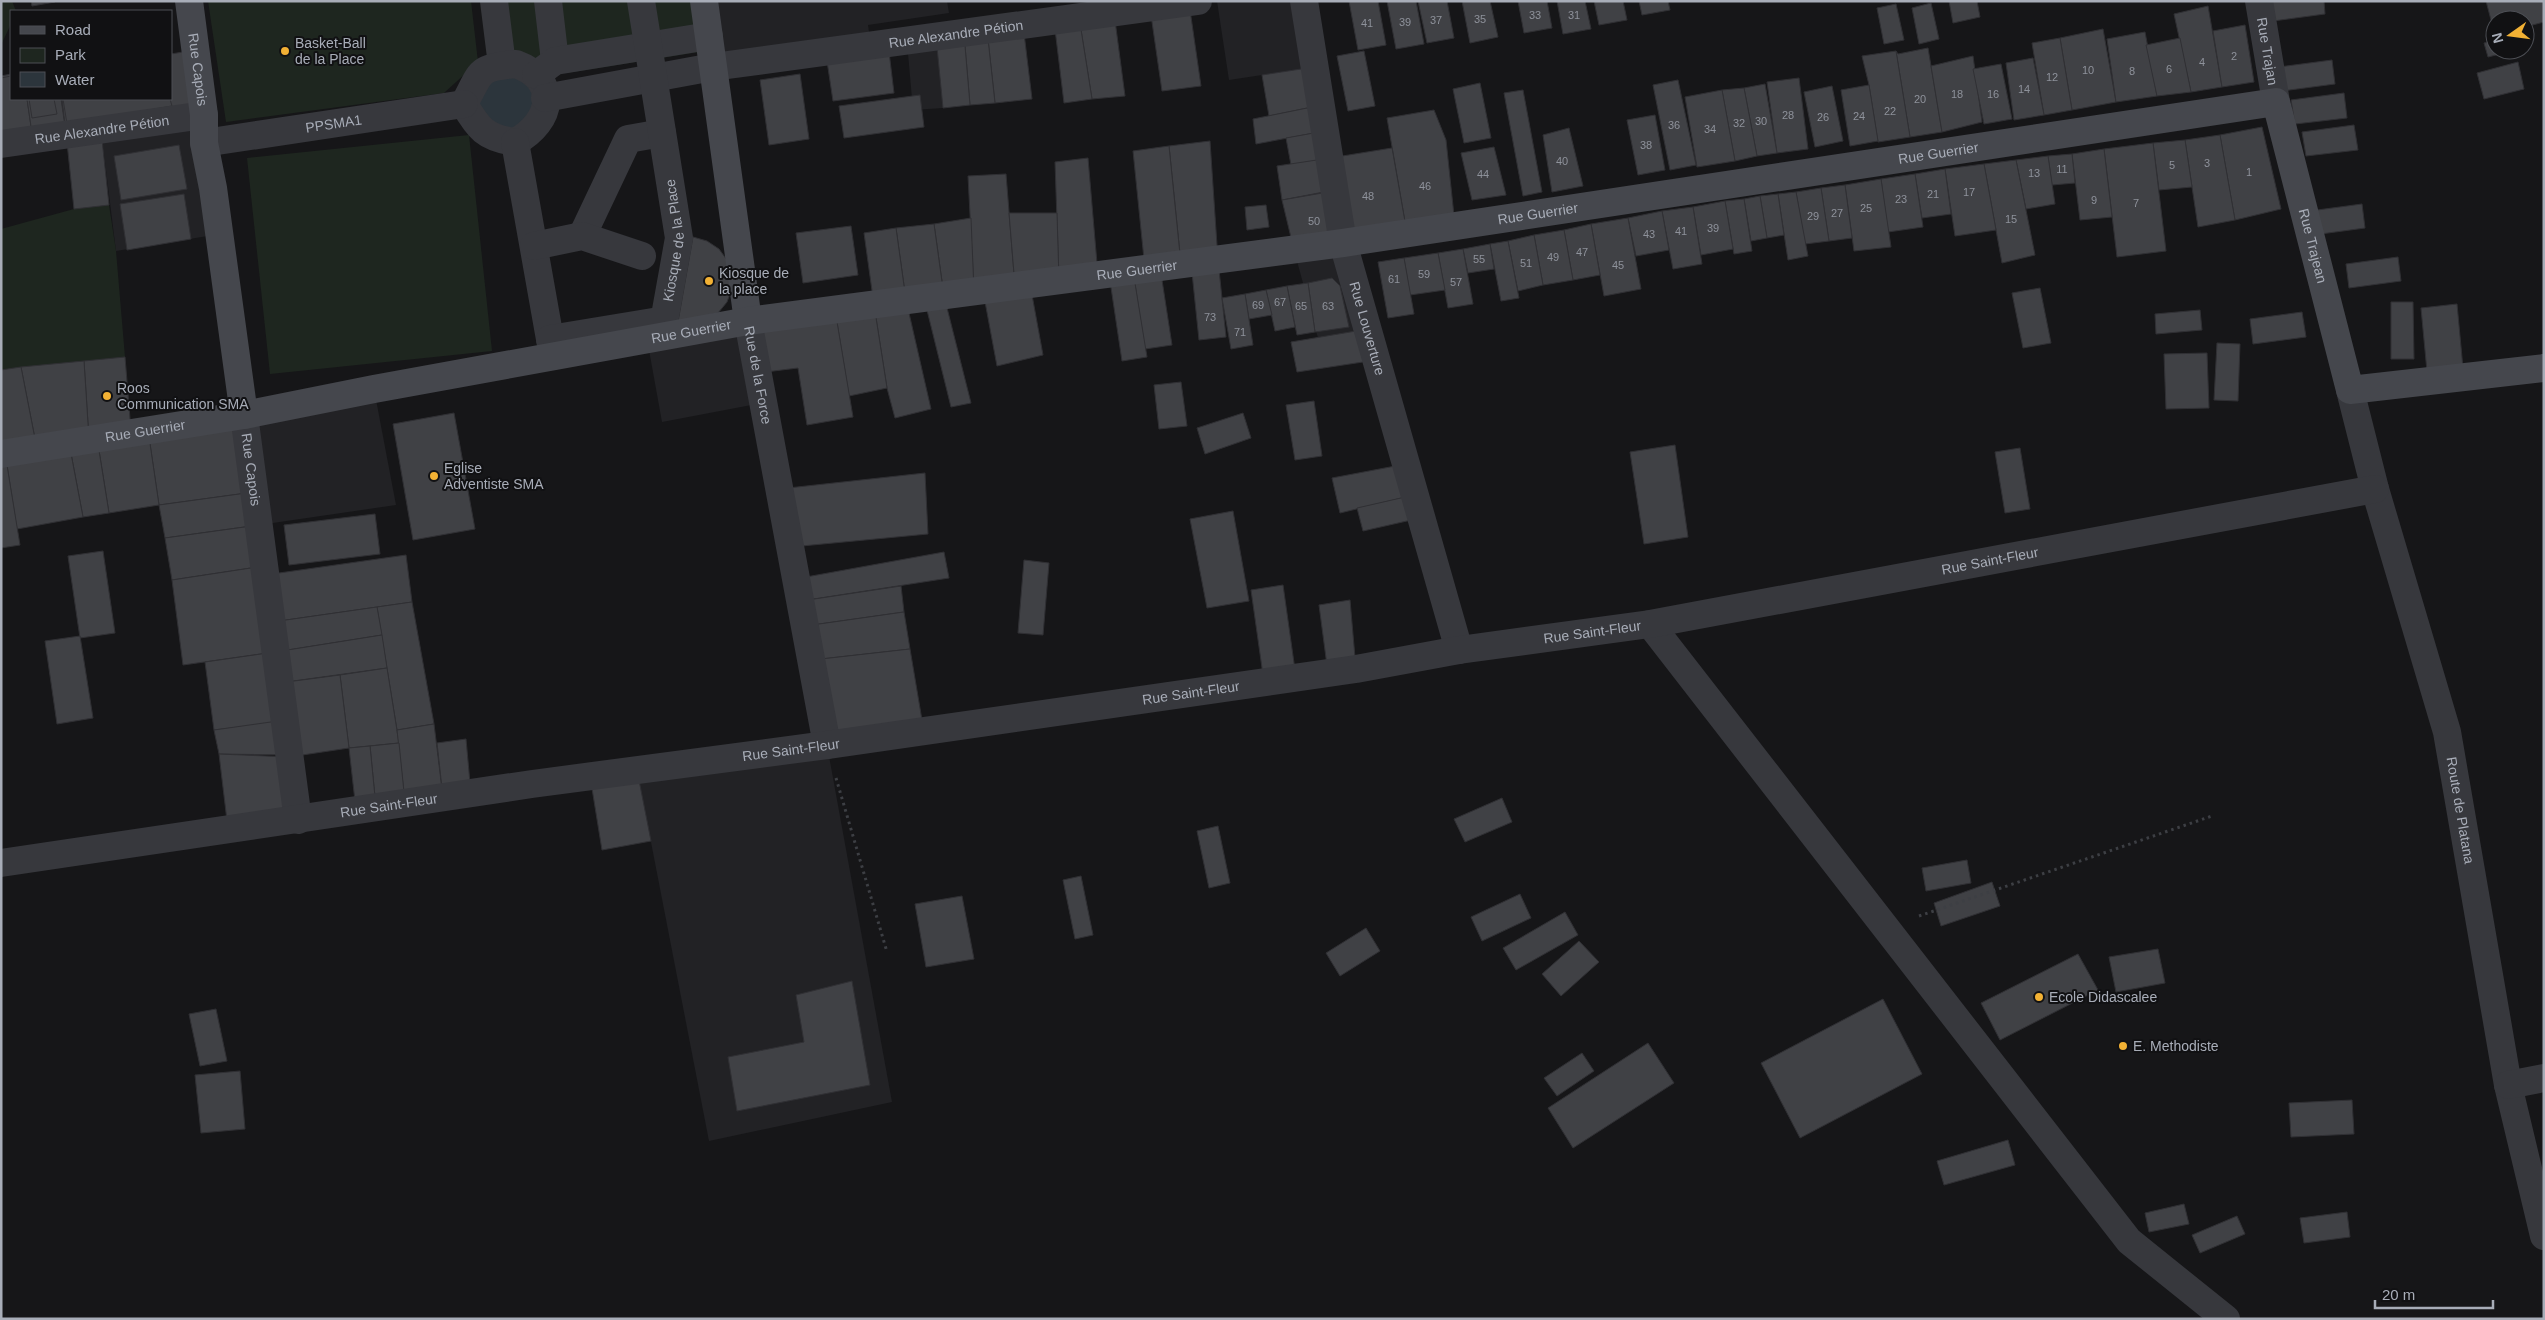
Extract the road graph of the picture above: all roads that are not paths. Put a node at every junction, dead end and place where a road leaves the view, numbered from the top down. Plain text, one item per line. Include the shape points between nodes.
1 (189, 1) edge
2 (494, 1) edge
3 (548, 1) edge
4 (640, 1) edge
5 (704, 1) edge
6 (1198, 1) edge
7 (1304, 1) edge
8 (2259, 1) edge
9 (709, 36) junction
10 (648, 45) junction
11 (502, 65) junction
12 (713, 68) junction
13 (546, 78) junction
14 (653, 78) junction
15 (2276, 102) junction
16 (464, 104) junction
17 (204, 115) junction
18 (662, 133) junction
19 (515, 142) junction
20 (204, 143) junction
21 (1, 144) edge
22 (582, 236) junction
23 (1343, 243) junction
24 (534, 246) junction
25 (642, 256) dead end
26 (748, 321) junction
27 (552, 348) junction
28 (2544, 368) edge
29 (2350, 390) junction
30 (244, 414) junction
31 (1, 454) edge
32 (2375, 489) junction
33 (1650, 624) junction
34 (1459, 650) junction
35 (827, 746) junction
36 (298, 820) junction
37 (1, 863) edge
38 (2544, 1078) edge
39 (2508, 1085) junction
40 (2544, 1236) edge
41 (2226, 1319) edge

1 - 17 street, Rue Capois
2 - 11 street
3 - 13 street
4 - 10 street, Kiosque de la Place
5 - 9 street, Rue de la Force
6 - 12 street, Rue Alexandre Pétion
7 - 23 street, Rue Louverture
8 - 15 street, Rue Trajan
9 - 10 street
9 - 12 street, Rue de la Force
10 - 13 street
10 - 14 street, Kiosque de la Place
11 - 13 street via 516,64
11 - 16 street via 482,72 474,81
12 - 14 street
12 - 26 street, Rue de la Force
13 - 14 street
13 - 19 street via 543,119
14 - 18 street, Kiosque de la Place
15 - 23 street, Rue Guerrier
15 - 29 street, Rue Trajean
16 - 19 street via 485,132
16 - 20 street, PPSMA1
17 - 20 street, Rue Capois
17 - 21 street, Rue Alexandre Pétion
18 - 22 street via 628,139
18 - 27 street, Kiosque de la Place via 679,238 665,316
19 - 24 street
20 - 30 street, Rue Capois
22 - 24 street
22 - 25 street
23 - 26 street, Rue Guerrier
23 - 34 street, Rue Louverture
24 - 27 street
26 - 27 street, Rue Guerrier
26 - 35 street, Rue de la Force
27 - 30 street, Rue Guerrier
28 - 29 street
29 - 32 street, Route de Platana
30 - 31 street, Rue Guerrier
30 - 36 street, Rue Capois
32 - 33 street, Rue Saint-Fleur
32 - 39 street, Route de Platana via 2447,732
33 - 34 street, Rue Saint-Fleur
33 - 41 street via 2129,1240
34 - 35 street, Rue Saint-Fleur via 1356,669
35 - 36 street, Rue Saint-Fleur via 532,784
36 - 37 street, Rue Saint-Fleur
38 - 39 street
39 - 40 street, Route de Platana

